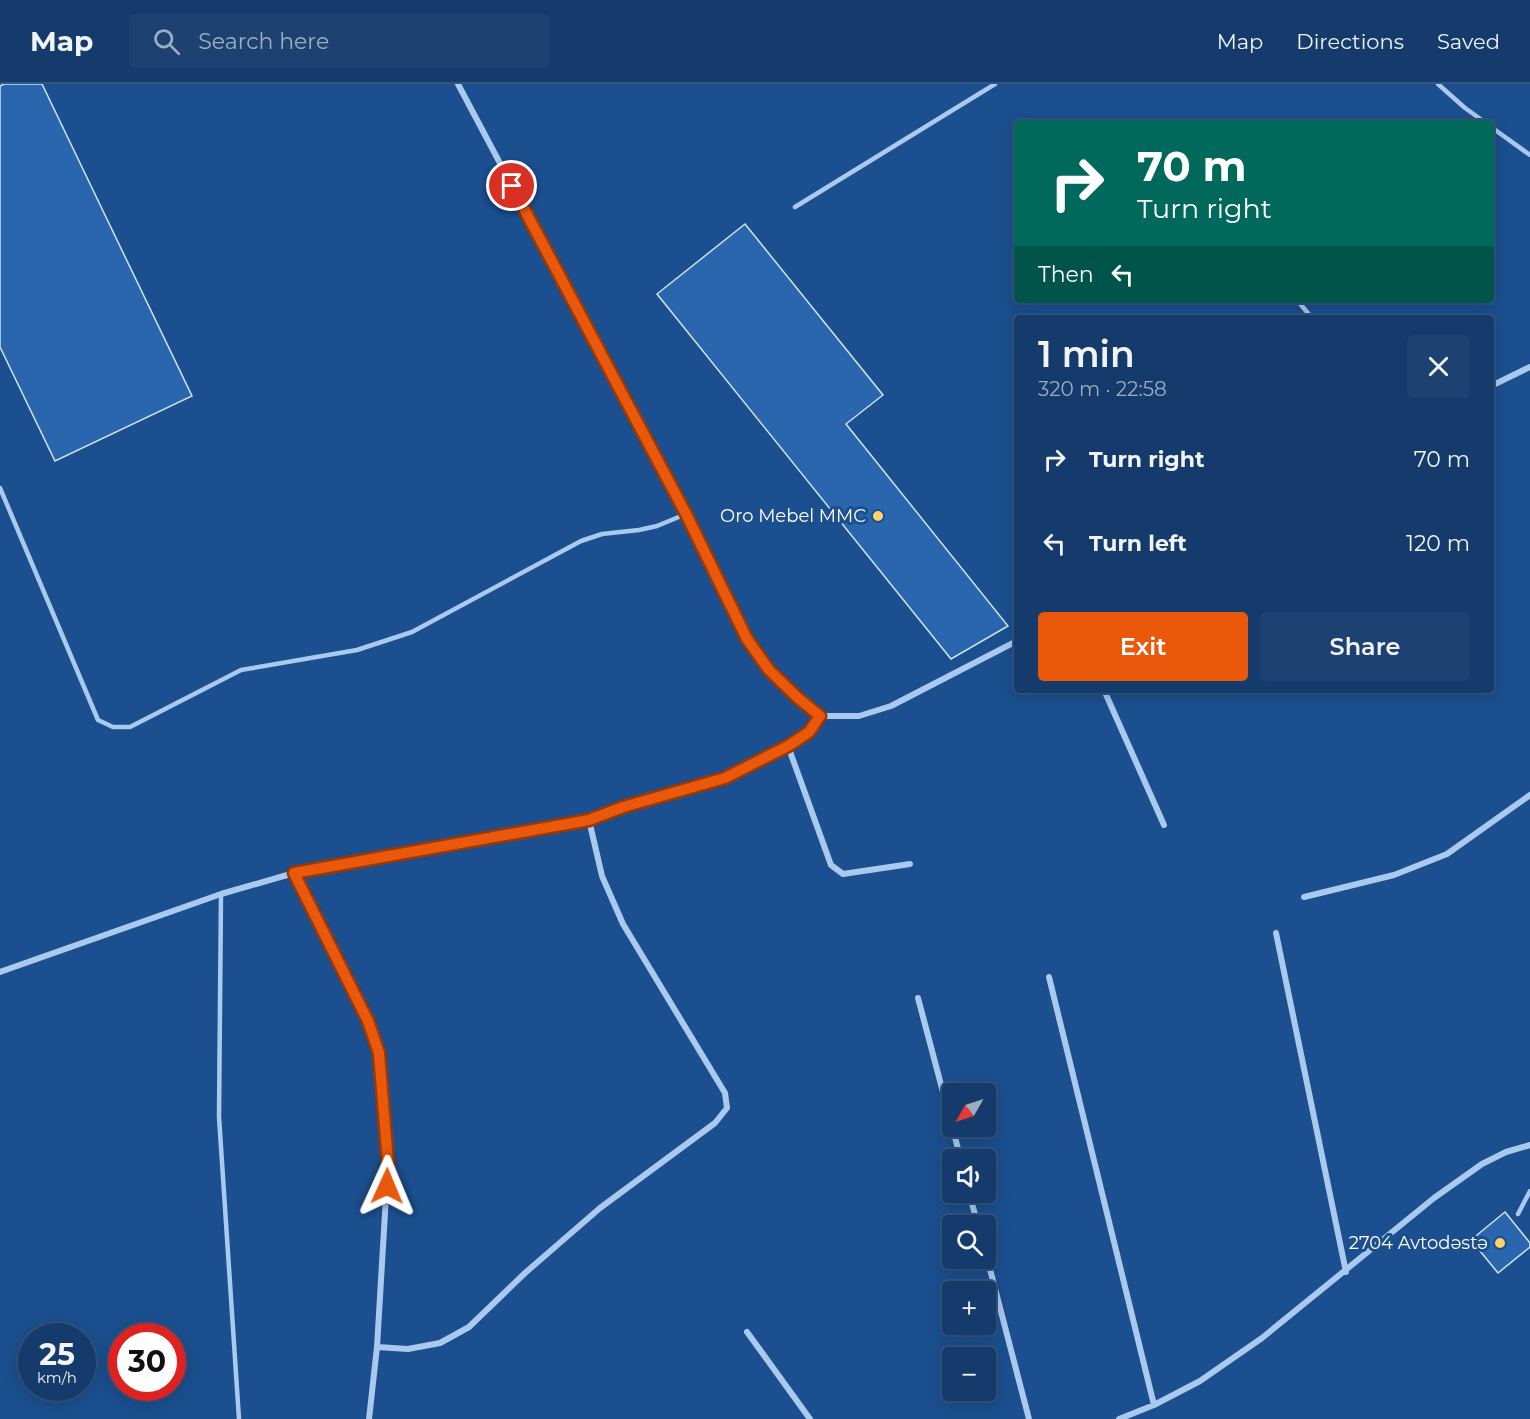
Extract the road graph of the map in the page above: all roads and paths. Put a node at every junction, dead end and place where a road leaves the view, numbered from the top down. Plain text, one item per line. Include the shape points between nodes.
1 (458, 84) edge
2 (995, 84) edge
3 (1438, 84) edge
4 (1482, 120) edge
5 (1494, 129) edge
6 (1530, 155) edge
7 (795, 207) dead end
8 (1300, 303) edge
9 (1310, 315) edge
10 (1530, 367) edge
11 (1494, 385) edge
12 (0, 488) edge
13 (686, 514) junction
14 (1014, 643) edge
15 (1105, 693) edge
16 (820, 716) junction
17 (788, 746) junction
18 (1530, 795) edge
19 (589, 820) junction
20 (1164, 825) dead end
21 (909, 864) dead end
22 (294, 873) junction
23 (221, 894) junction
24 (1304, 897) dead end
25 (1276, 933) dead end
26 (0, 972) edge
27 (1049, 977) dead end
28 (918, 998) dead end
29 (1530, 1145) edge
30 (958, 1149) edge
31 (1530, 1191) edge
32 (1518, 1214) dead end
33 (990, 1269) edge
34 (1346, 1272) junction
35 (747, 1332) dead end
36 (377, 1347) junction
37 (1154, 1405) junction
38 (238, 1419) edge
39 (369, 1419) edge
40 (810, 1419) edge
41 (1029, 1419) edge
42 (1119, 1419) edge

1 - 13 street
2 - 7 lane
3 - 4 lane
5 - 6 lane
8 - 9 lane
10 - 11 street
12 - 13 lane via 98,720 113,727 130,727 241,670 357,650 412,632 581,541 657,526
13 - 16 street via 747,639 769,670
14 - 16 street via 891,706 859,716
15 - 20 street
16 - 17 street via 809,732
17 - 19 street via 725,778
17 - 21 street via 831,865 843,874
18 - 24 street via 1447,854 1394,875
19 - 22 street
19 - 36 street via 602,876 623,924 725,1093 727,1108 715,1124 600,1208 469,1327 440,1343 408,1349
22 - 23 street
22 - 36 street via 368,1021 379,1053 388,1163
23 - 26 street
23 - 38 lane via 219,1117
25 - 34 street
27 - 37 street
28 - 30 street
29 - 34 street via 1482,1164 1434,1198
31 - 32 lane
33 - 41 street
34 - 37 street via 1200,1381
35 - 40 street
36 - 39 street
37 - 42 street

